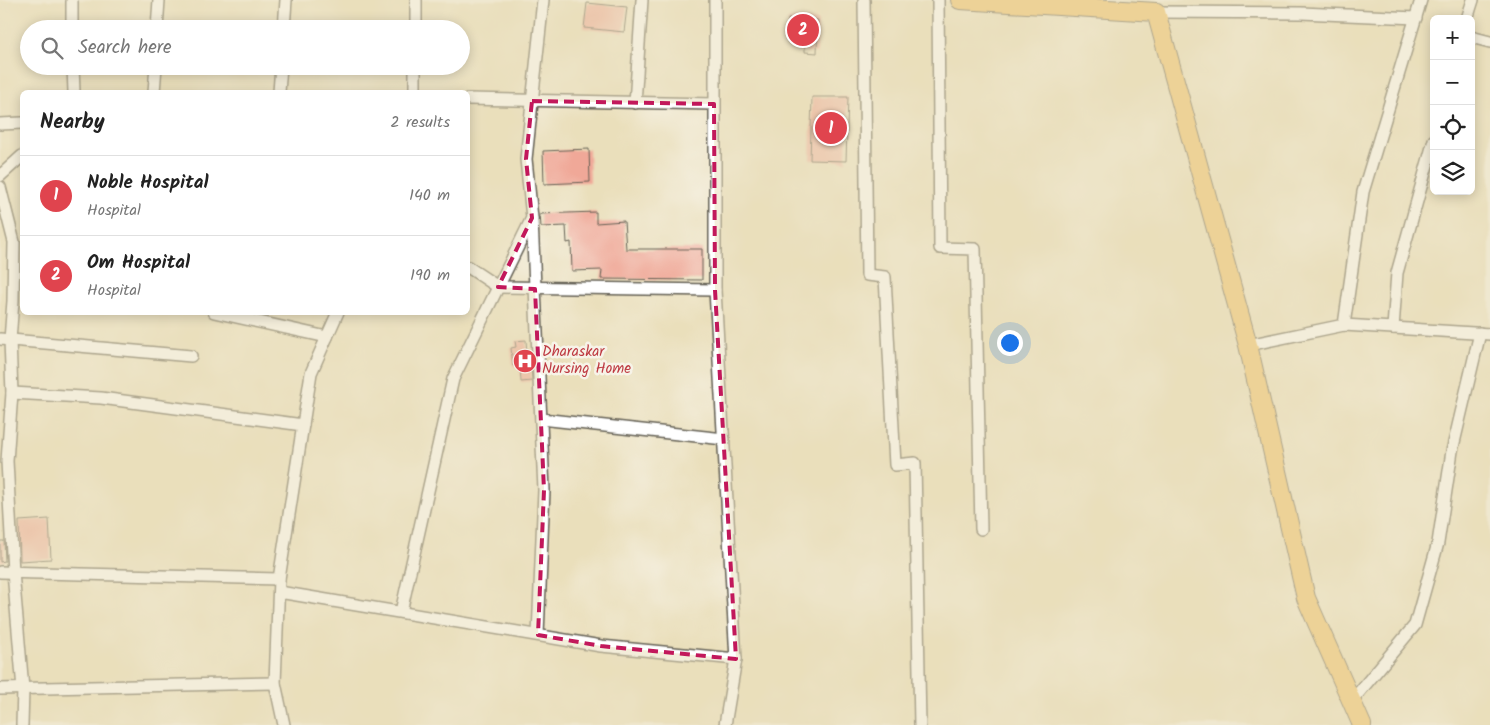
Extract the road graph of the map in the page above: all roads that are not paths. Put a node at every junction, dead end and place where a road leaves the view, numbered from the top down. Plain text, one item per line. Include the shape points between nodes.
1 (72, 0) edge
2 (159, 0) edge
3 (286, 0) edge
4 (416, 0) edge
5 (543, 0) edge
6 (642, 0) edge
7 (715, 0) edge
8 (864, 0) edge
9 (938, 0) edge
10 (960, 0) edge
11 (1420, 0) edge
12 (1473, 0) edge
13 (1156, 12) junction
14 (1468, 15) edge
15 (1416, 18) junction
16 (72, 20) edge
17 (158, 20) edge
18 (285, 20) edge
19 (416, 20) edge
20 (1475, 38) edge
21 (1490, 42) edge
22 (73, 75) edge
23 (155, 75) edge
24 (280, 75) edge
25 (415, 75) edge
26 (74, 90) edge
27 (154, 90) edge
28 (279, 90) edge
29 (415, 90) edge
30 (470, 99) edge
31 (532, 101) junction
32 (635, 103) junction
33 (714, 104) junction
34 (20, 123) edge
35 (0, 124) edge
36 (1431, 150) edge
37 (20, 158) edge
38 (0, 176) edge
39 (0, 187) edge
40 (532, 218) junction
41 (18, 243) edge
42 (470, 268) edge
43 (498, 287) junction
44 (535, 288) junction
45 (715, 290) junction
46 (18, 301) edge
47 (228, 315) edge
48 (337, 315) edge
49 (1344, 325) junction
50 (1393, 328) junction
51 (1485, 333) edge
52 (328, 337) junction
53 (5, 339) edge
54 (1248, 345) junction
55 (191, 356) dead end
56 (12, 393) junction
57 (541, 420) junction
58 (303, 424) junction
59 (724, 439) junction
60 (4, 460) edge
61 (981, 529) dead end
62 (0, 572) edge
63 (13, 572) junction
64 (279, 579) junction
65 (279, 592) junction
66 (401, 612) junction
67 (538, 635) junction
68 (736, 659) junction
69 (275, 684) junction
70 (0, 689) edge
71 (23, 689) junction
72 (1351, 702) junction
73 (22, 725) edge
74 (284, 725) edge
75 (725, 725) edge
76 (920, 725) edge
77 (1362, 725) edge

1 - 16 street
2 - 17 street
3 - 18 street
4 - 19 street
5 - 31 street
6 - 32 street
7 - 33 street
8 - 76 street via 868,276 885,277 895,465 915,463
9 - 61 street via 940,248 975,248
10 - 13 main road
11 - 15 street
12 - 14 street
13 - 15 street
13 - 54 main road
15 - 49 street via 1364,192
20 - 21 street
22 - 26 street
23 - 27 street
24 - 28 street
25 - 29 street
30 - 31 street
31 - 32 street
31 - 40 street via 526,159
32 - 33 street
33 - 45 street
34 - 35 street
36 - 50 street via 1397,273
37 - 38 street
39 - 41 street
40 - 43 street
40 - 44 street
41 - 46 street
42 - 43 street
43 - 44 street
43 - 66 street via 453,379
44 - 45 street
44 - 57 street
45 - 59 street
46 - 53 street
47 - 52 street
48 - 52 street
49 - 50 street
49 - 54 street
50 - 51 street
51 - 72 street via 1452,451 1438,543 1415,625
52 - 58 street via 312,373
53 - 55 street
53 - 56 street
54 - 72 main road via 1306,598
56 - 58 street via 101,398
56 - 60 street
57 - 59 street
57 - 67 street via 544,490
58 - 64 street
59 - 68 street
60 - 63 street
62 - 63 street
63 - 64 street
63 - 71 street
64 - 65 street
65 - 66 street
65 - 69 street
66 - 67 street
67 - 68 street via 601,646
68 - 75 street
69 - 71 street
69 - 74 street
70 - 71 street
71 - 73 street
72 - 77 main road

